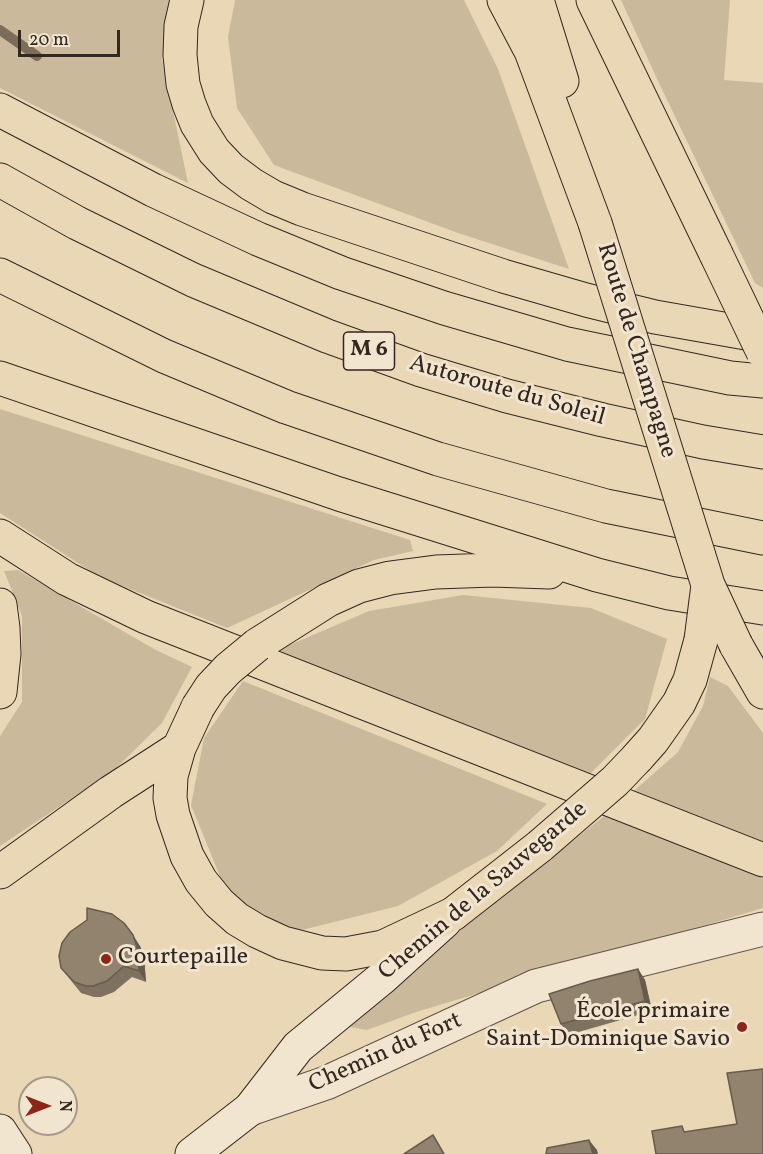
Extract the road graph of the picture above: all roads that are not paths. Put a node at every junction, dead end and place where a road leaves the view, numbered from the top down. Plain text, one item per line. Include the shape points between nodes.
1 (187, 0) edge
2 (504, 0) edge
3 (537, 0) edge
4 (593, 0) edge
5 (0, 110) edge
6 (0, 180) edge
7 (595, 223) junction
8 (0, 275) edge
9 (763, 336) edge
10 (763, 352) edge
11 (0, 378) edge
12 (763, 381) edge
13 (763, 452) edge
14 (0, 536) edge
15 (763, 538) edge
16 (597, 575) junction
17 (708, 585) junction
18 (0, 605) edge
19 (763, 608) edge
20 (0, 692) edge
21 (763, 692) edge
22 (179, 748) junction
23 (763, 860) edge
24 (0, 872) edge
25 (453, 914) junction
26 (763, 929) edge
27 (250, 1109) junction
28 (0, 1131) edge
29 (15, 1154) edge
30 (192, 1154) edge

1 - 9 main road via 180,55 183,84 197,123 231,169 273,197 586,300
2 - 7 main road via 531,51
3 - 7 main road, Route de Champagne via 577,135
4 - 10 main road, bridge
5 - 12 main road via 153,190 341,273 567,344 730,378
6 - 13 main road, Autoroute du Soleil / M 6 via 193,280 327,336 422,370 603,420
7 - 17 main road, Route de Champagne, bridge
8 - 15 main road via 164,356 286,407 438,459 606,506
11 - 16 main road via 339,494
14 - 23 main road via 67,579 146,617
16 - 19 main road via 669,593
16 - 22 main road, bridge via 493,570 436,572 359,586 328,600 256,645 228,669 198,707
17 - 21 main road, Route de Champagne, bridge via 735,645
17 - 25 main road, Chemin de la Sauvegarde, bridge via 701,640 690,680 653,740 615,782
18 - 20 main road via 4,654
22 - 24 main road
22 - 25 main road via 170,798 187,856 219,903 256,932 301,948 346,954 383,947
25 - 27 street, Chemin de la Sauvegarde via 298,1047
26 - 27 street, Chemin du Fort via 536,986 327,1083
27 - 30 street, Chemin de la Sauvegarde
28 - 29 street

